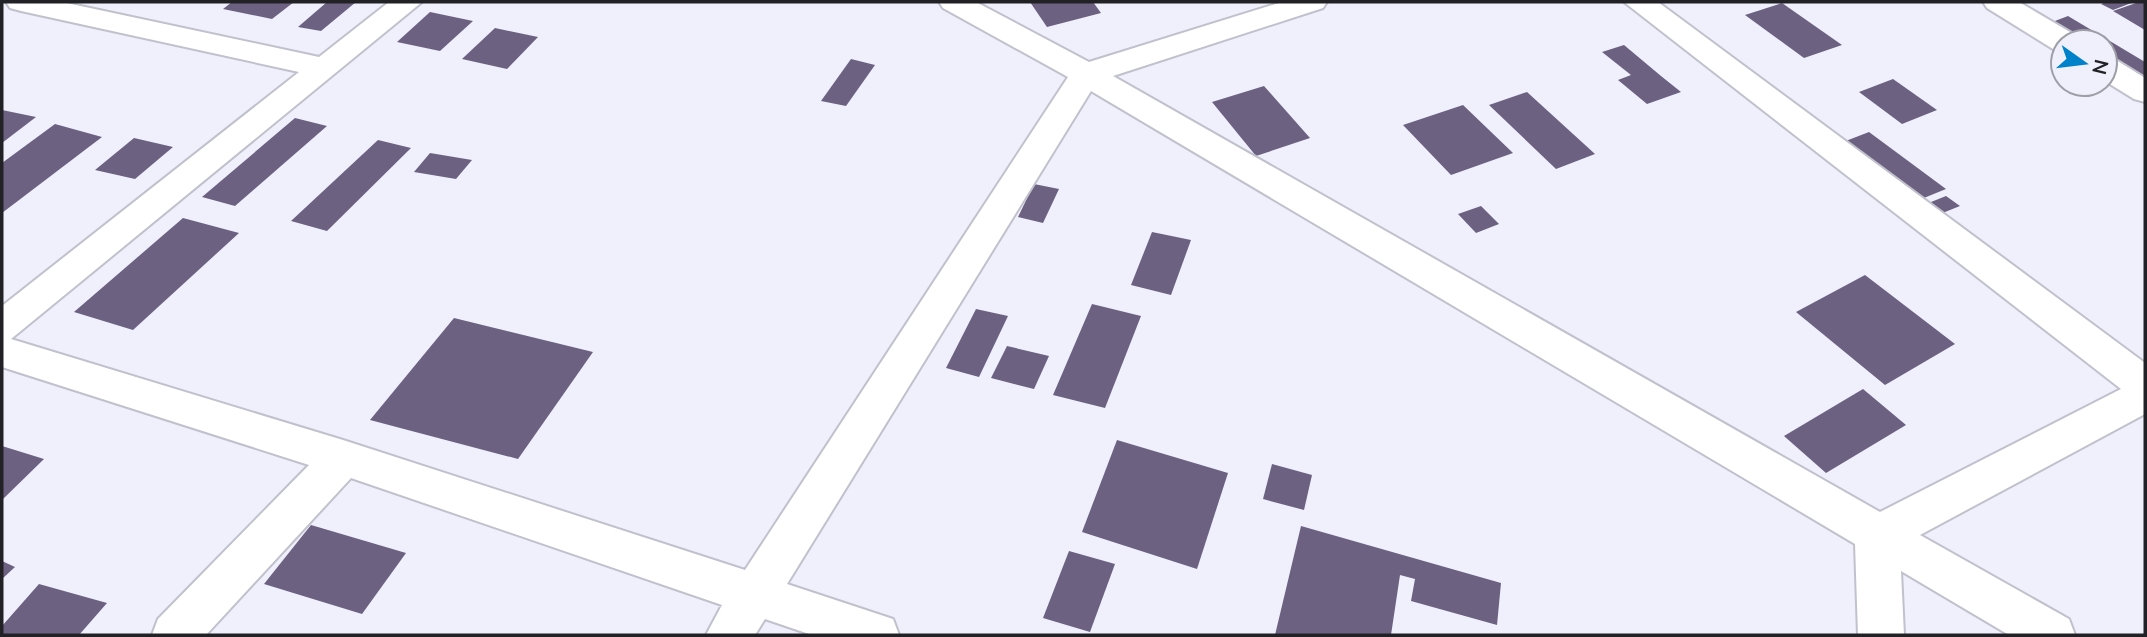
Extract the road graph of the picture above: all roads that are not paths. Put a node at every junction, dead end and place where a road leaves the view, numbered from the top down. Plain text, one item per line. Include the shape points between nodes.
1 (21, 2) edge
2 (407, 2) edge
3 (954, 2) edge
4 (1312, 2) edge
5 (1639, 2) edge
6 (1998, 2) edge
7 (1266, 8) edge
8 (2049, 33) edge
9 (325, 68) junction
10 (1086, 74) junction
11 (2119, 76) edge
12 (2145, 92) edge
13 (2, 327) edge
14 (2, 352) edge
15 (2145, 385) edge
16 (2145, 395) edge
17 (343, 458) junction
18 (1877, 536) junction
19 (753, 597) junction
20 (175, 635) edge
21 (729, 635) edge
22 (876, 635) edge
23 (1881, 635) edge
24 (2052, 635) edge

1 - 9 street
2 - 9 street
3 - 10 street
4 - 7 street
5 - 15 street
6 - 8 street
7 - 10 street
9 - 13 street
10 - 18 street
10 - 19 street
11 - 12 street
14 - 17 street
16 - 18 street
17 - 19 street
17 - 20 street
18 - 23 street
18 - 24 street
19 - 21 street
19 - 22 street

